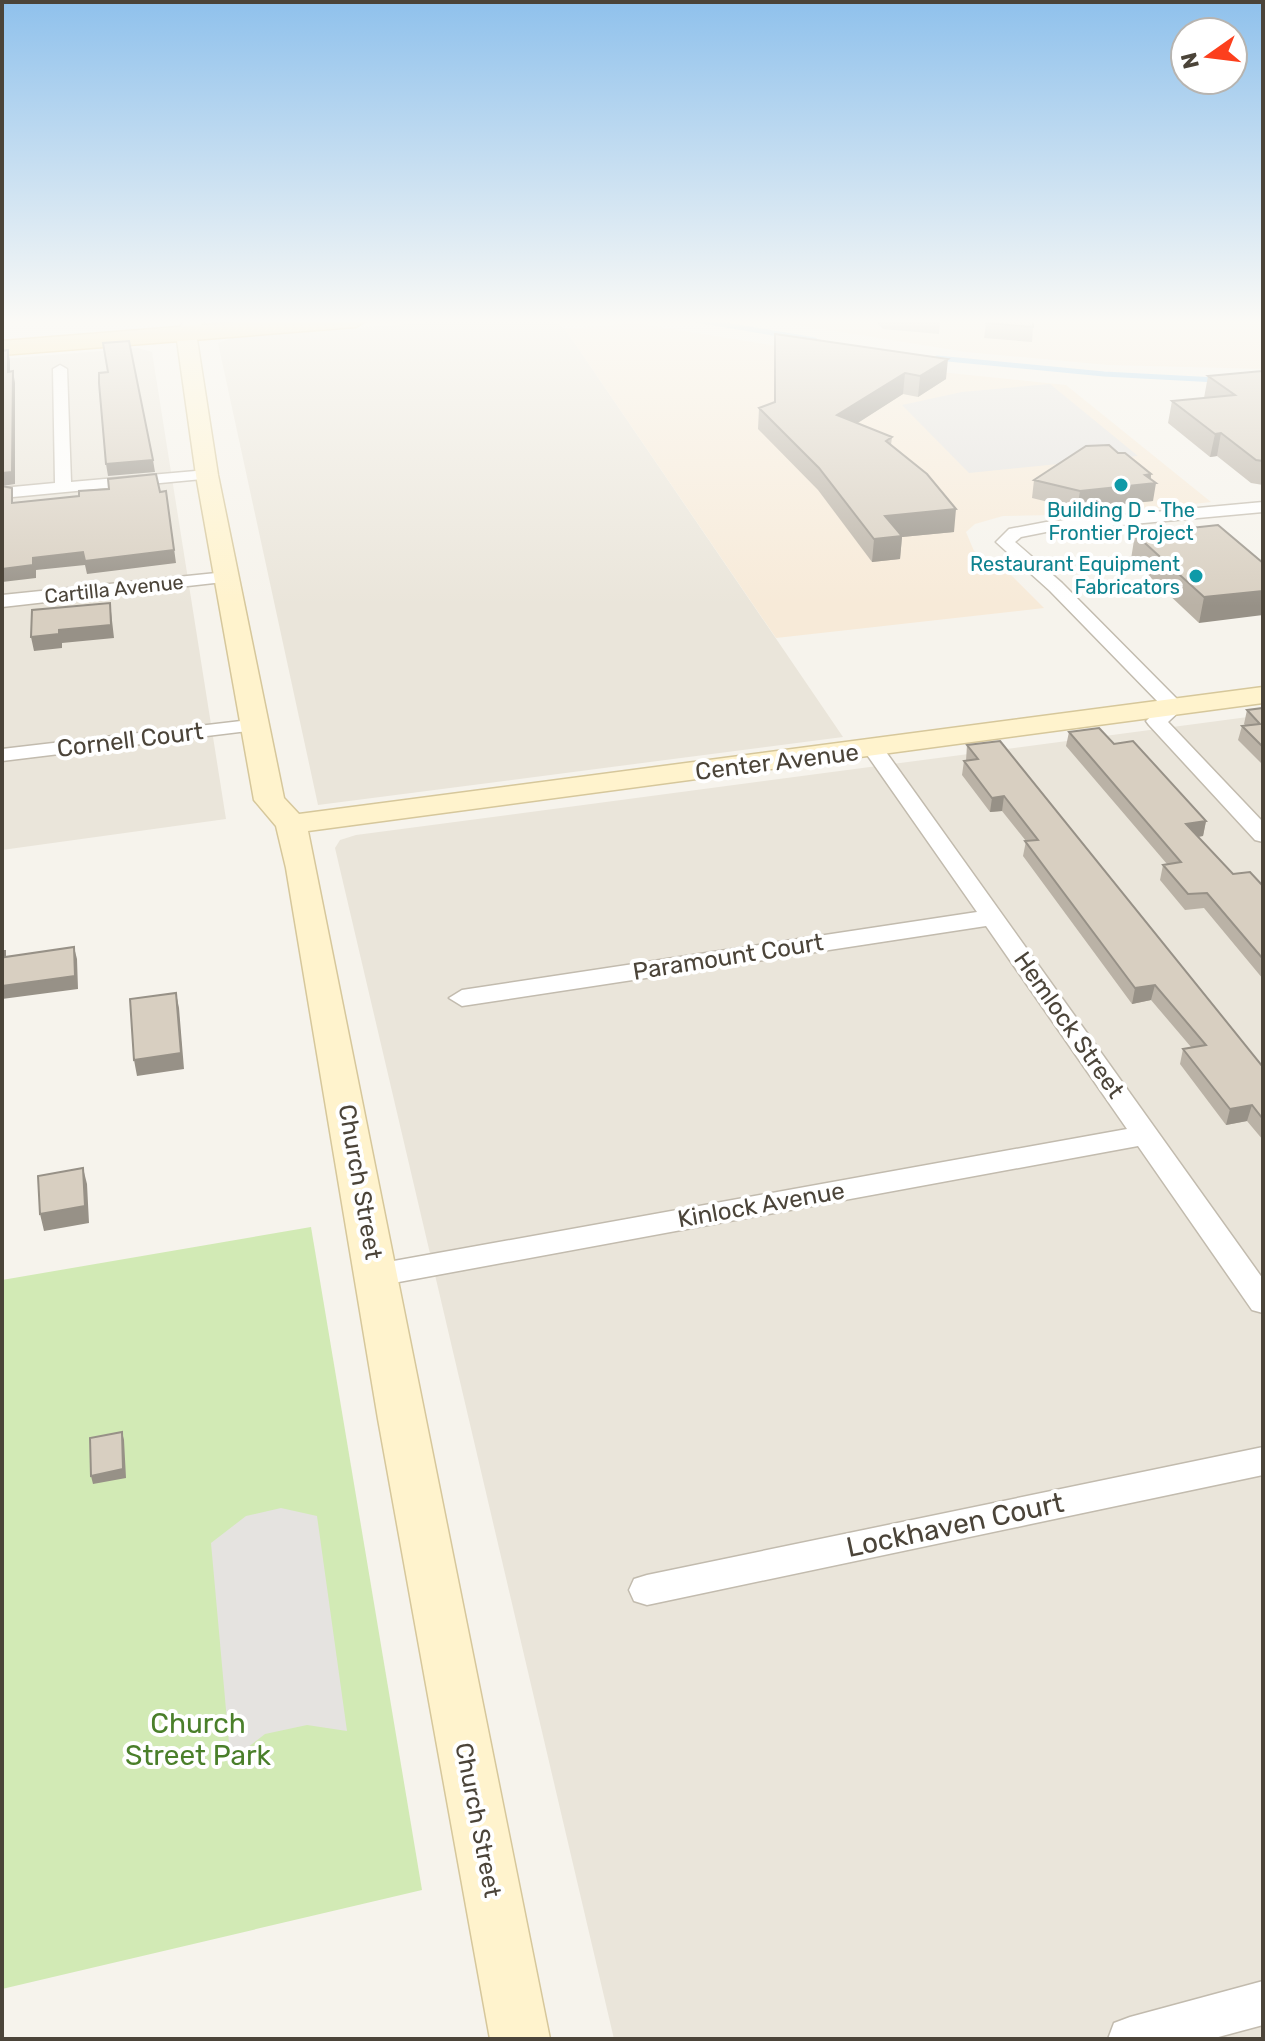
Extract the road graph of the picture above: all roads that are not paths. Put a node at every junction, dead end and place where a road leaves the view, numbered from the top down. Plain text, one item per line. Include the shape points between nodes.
1 (61, 415) edge
2 (197, 415) edge
3 (207, 475) junction
4 (63, 488) junction
5 (2, 493) edge
6 (1263, 507) edge
7 (226, 577) junction
8 (2, 601) edge
9 (1263, 695) edge
10 (1174, 707) junction
11 (258, 725) junction
12 (874, 749) junction
13 (2, 755) edge
14 (291, 824) junction
15 (1263, 835) edge
16 (994, 917) junction
17 (462, 998) dead end
18 (1146, 1135) junction
19 (377, 1275) junction
20 (1263, 1302) edge
21 (1263, 1461) edge
22 (647, 1590) dead end
23 (1263, 2003) edge
24 (520, 2039) edge
25 (1130, 2039) edge

1 - 4 street
2 - 3 street, Church Street
3 - 4 street
3 - 7 street, Church Street
4 - 5 street
6 - 10 street via 1015,533 1005,542
7 - 8 street, Cartilla Avenue
7 - 11 street, Church Street
9 - 10 street, Center Avenue
10 - 12 street, Center Avenue
10 - 15 street via 1156,721
11 - 13 street, Cornell Court
11 - 14 street, Church Street via 269,800
12 - 14 street, Center Avenue
12 - 16 street, Hemlock Street
14 - 19 street, Church Street
16 - 17 street, Paramount Court
16 - 18 street, Hemlock Street
18 - 19 street, Kinlock Avenue
18 - 20 street, Hemlock Street
19 - 24 street, Church Street
21 - 22 street, Lockhaven Court
23 - 25 street

